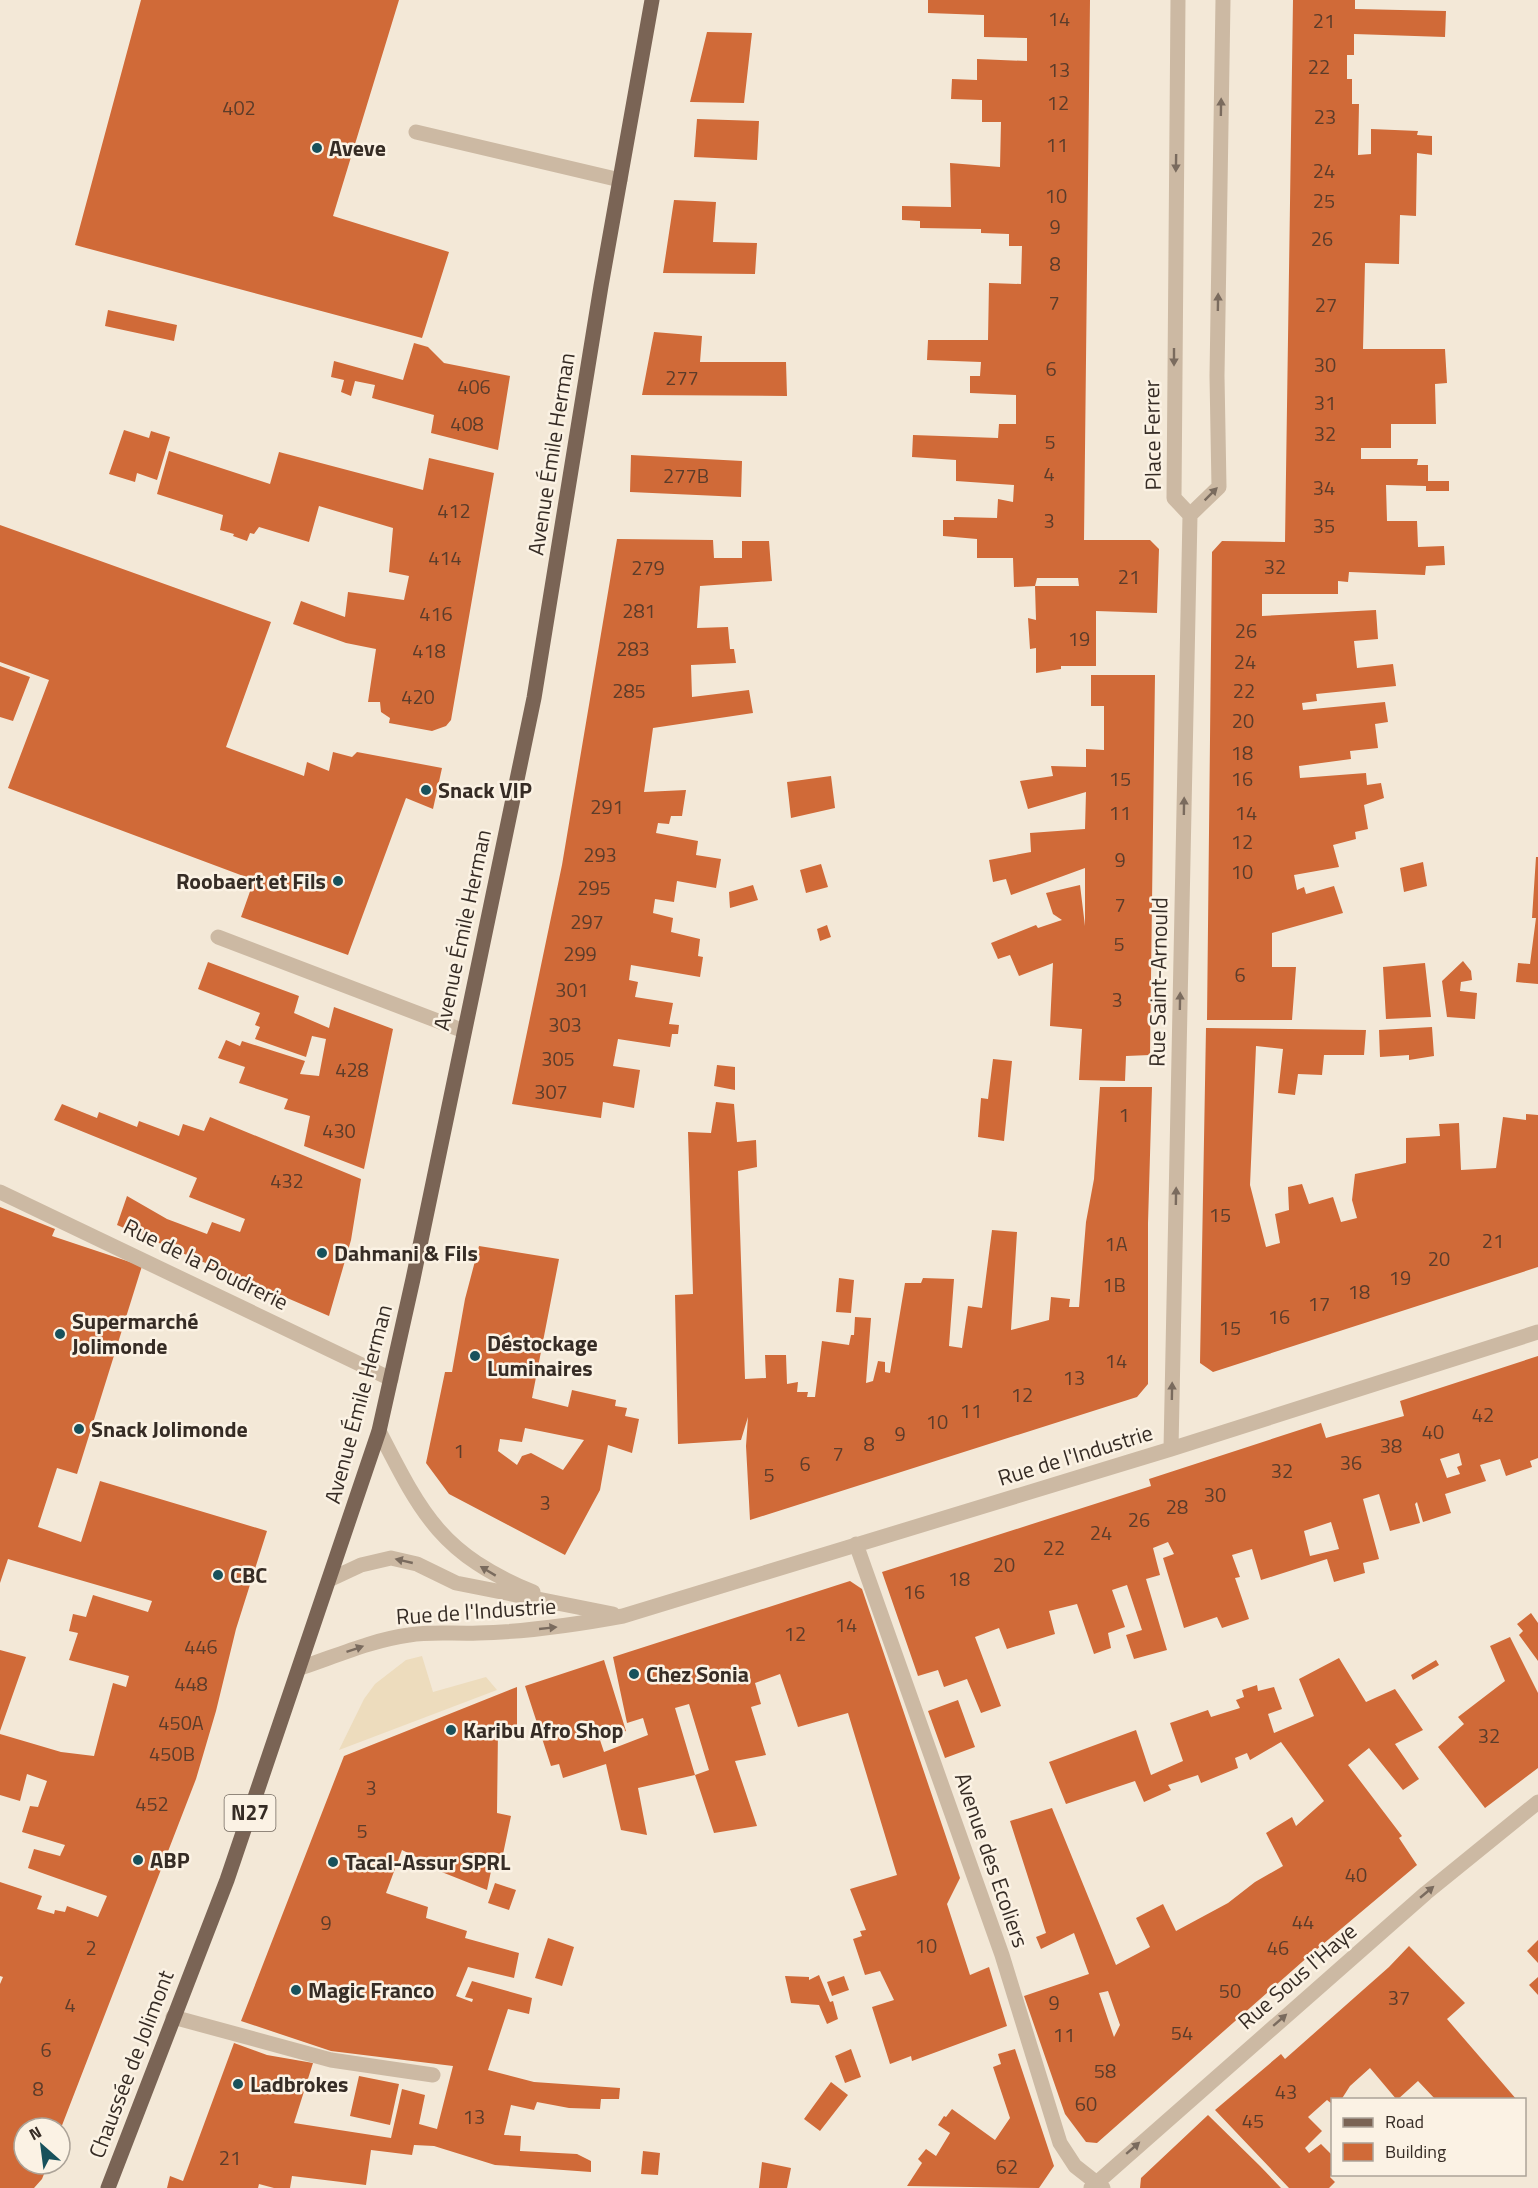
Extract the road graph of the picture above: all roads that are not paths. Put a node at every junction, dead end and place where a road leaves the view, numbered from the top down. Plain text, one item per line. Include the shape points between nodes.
1 (652, 0) edge
2 (1178, 0) edge
3 (1223, 0) edge
4 (416, 132) dead end
5 (620, 180) junction
6 (1190, 515) junction
7 (218, 937) dead end
8 (464, 1031) junction
9 (0, 1192) edge
10 (1538, 1332) edge
11 (391, 1379) junction
12 (379, 1431) junction
13 (1171, 1449) junction
14 (856, 1544) junction
15 (331, 1578) junction
16 (561, 1603) junction
17 (622, 1616) junction
18 (300, 1668) junction
19 (1538, 1802) edge
20 (173, 2016) junction
21 (434, 2075) dead end
22 (1096, 2186) edge
23 (108, 2188) edge

1 - 5 main road, Avenue Émile Herman / N27
2 -> 6 street, Place Ferrer via 1174,498
6 -> 3 street via 1219,487
4 - 5 street
5 - 8 main road, Avenue Émile Herman / N27 via 534,698
13 -> 6 street, Rue Saint-Arnould
7 - 8 street
8 - 11 main road, Avenue Émile Herman / N27
9 - 11 street, Rue de la Poudrerie
10 - 13 street, Rue de l'Industrie
11 - 12 main road, Avenue Émile Herman / N27
12 - 15 main road, Avenue Émile Herman / N27
16 -> 12 street, Rue de l'Industrie via 501,1579 464,1557 416,1503
13 - 14 street, Rue de l'Industrie
14 - 17 street, Rue de l'Industrie
14 - 22 street, Avenue des Ecoliers via 1002,1955 1060,2143 1075,2166
16 -> 15 street, Rue de l'Industrie via 456,1583 417,1564 391,1558 361,1564
15 - 18 main road, N27
16 - 17 street, Rue de l'Industrie
18 -> 17 street, Rue de l'Industrie via 408,1635 524,1631
18 - 20 main road, Chaussée de Jolimont / N27 via 227,1881
22 -> 19 street, Rue Sous l'Haye via 1426,1893
20 - 21 street via 332,2060
20 - 23 main road, Chaussée de Jolimont / N27

